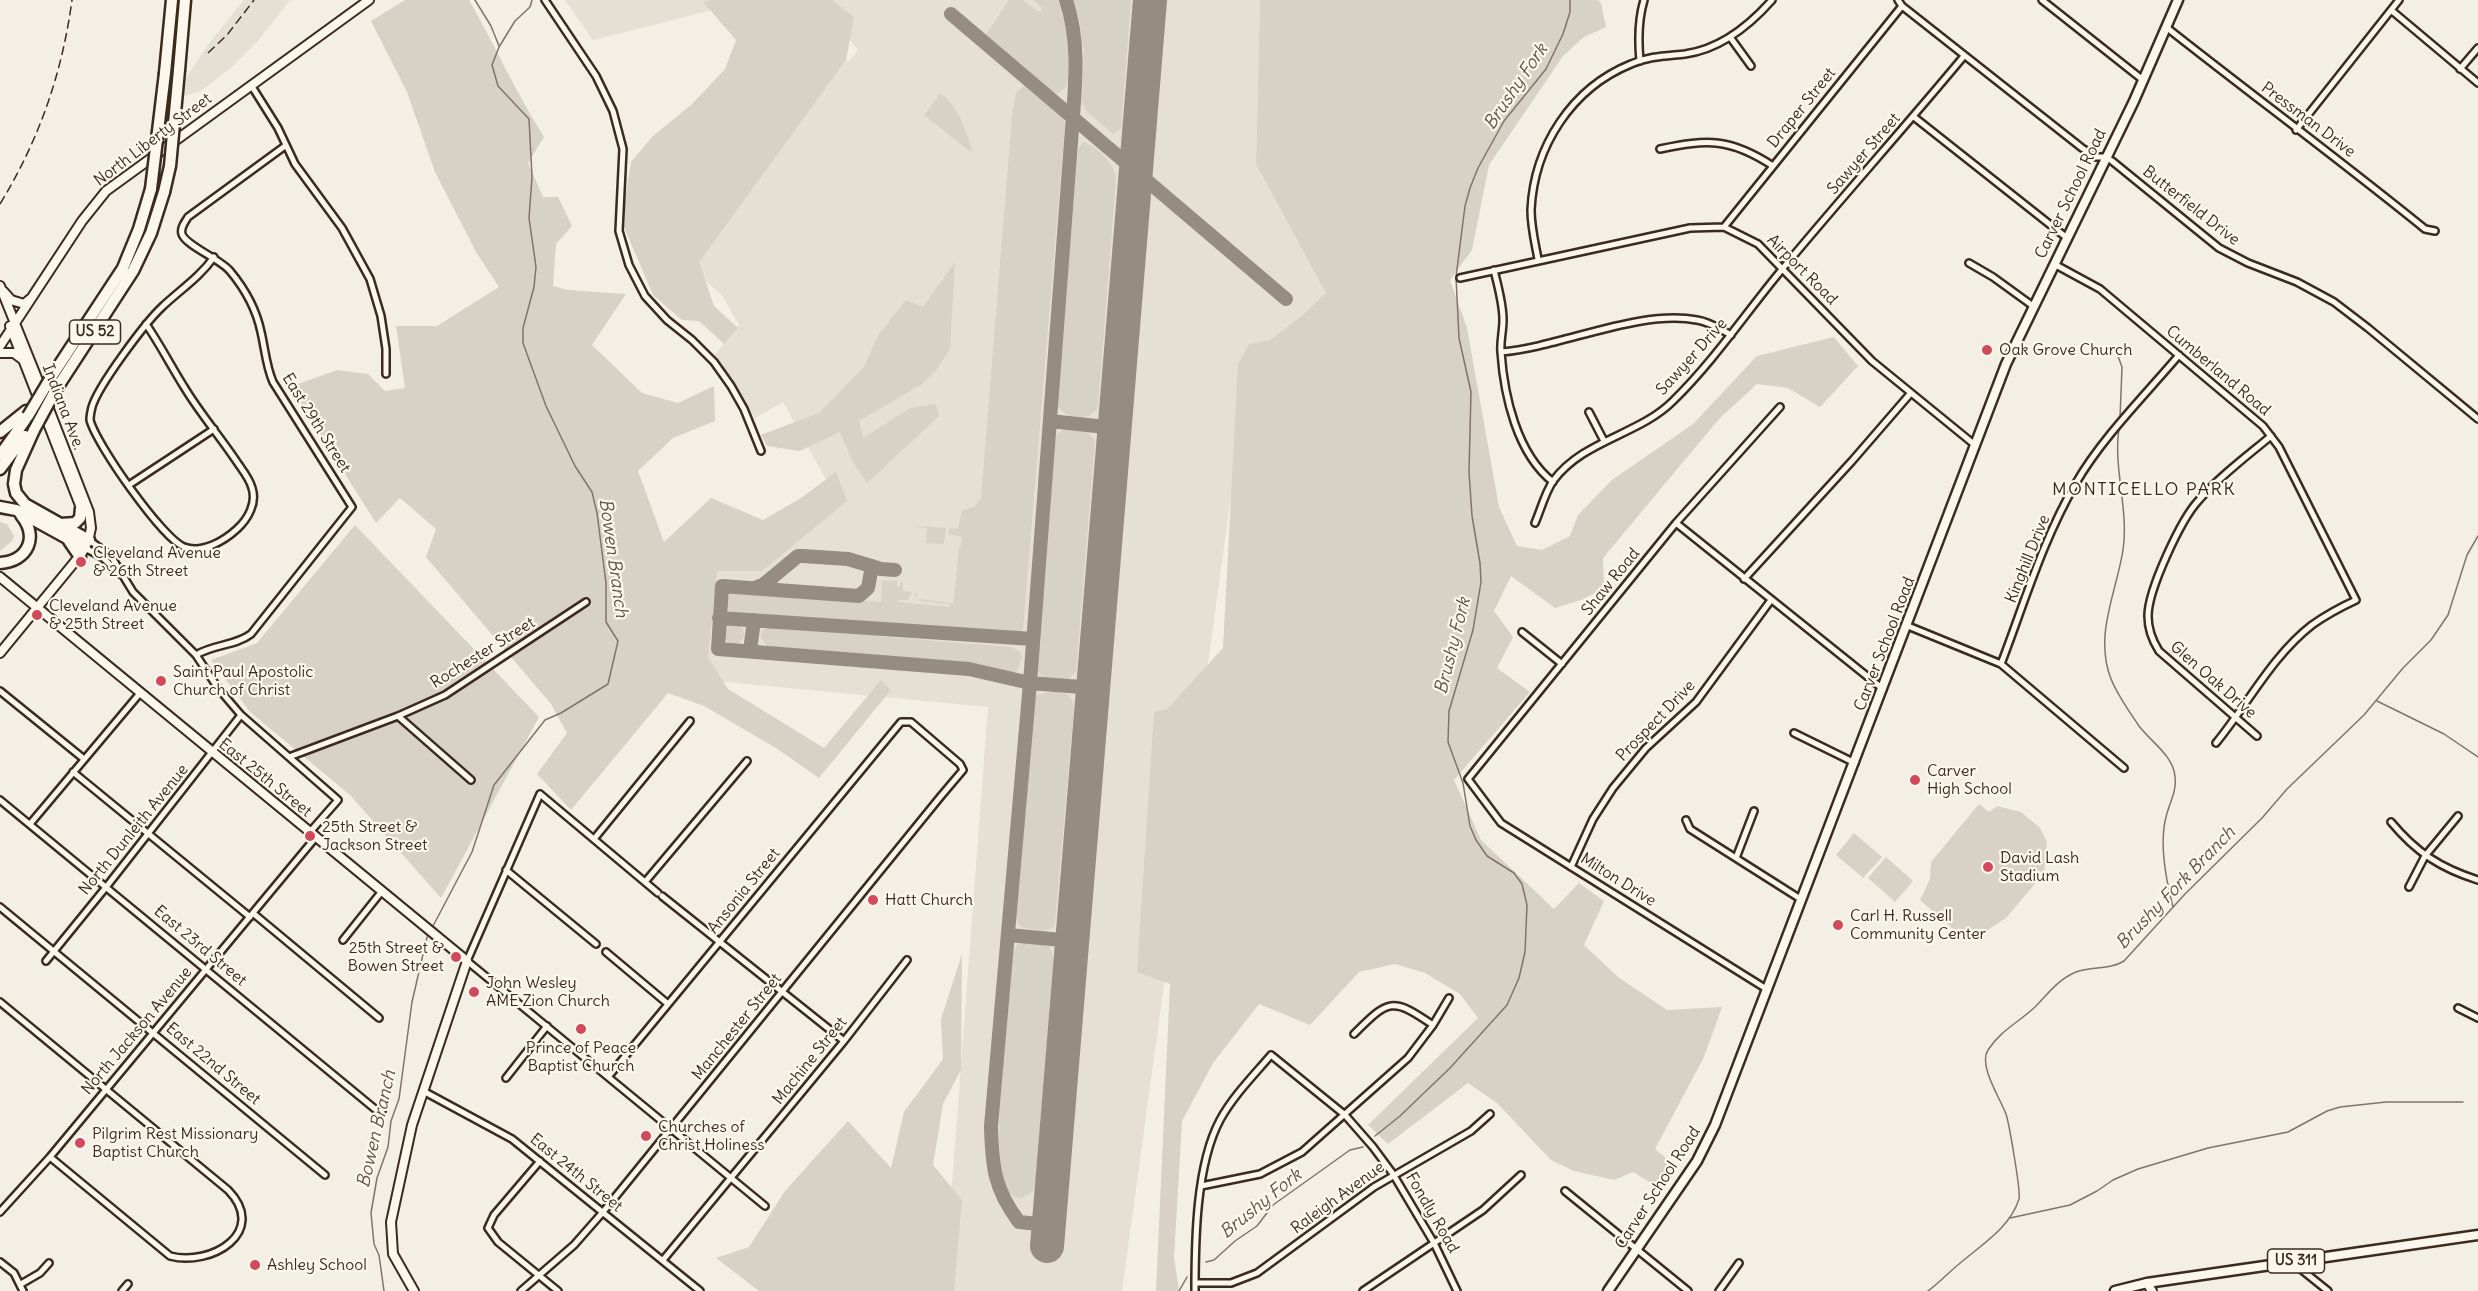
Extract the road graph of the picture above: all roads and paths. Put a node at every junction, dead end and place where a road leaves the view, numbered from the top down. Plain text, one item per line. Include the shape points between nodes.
1 (172, 0) edge
2 (185, 0) edge
3 (369, 0) edge
4 (545, 0) edge
5 (1644, 0) edge
6 (1772, 0) edge
7 (1898, 0) edge
8 (2042, 0) edge
9 (2178, 0) edge
10 (2399, 0) edge
11 (1902, 6) junction
12 (2391, 10) junction
13 (2166, 27) junction
14 (1730, 37) junction
15 (2478, 48) edge
16 (1964, 56) junction
17 (1640, 61) junction
18 (1751, 66) dead end
19 (2460, 69) junction
20 (2143, 80) junction
21 (2478, 83) edge
22 (251, 85) junction
23 (1914, 117) junction
24 (2296, 130) junction
25 (285, 146) junction
26 (1660, 149) dead end
27 (2106, 157) junction
28 (1773, 166) junction
29 (1724, 227) junction
30 (2435, 231) dead end
31 (2067, 238) junction
32 (214, 257) junction
33 (1538, 259) junction
34 (1969, 263) dead end
35 (2054, 264) junction
36 (1783, 268) junction
37 (1494, 270) junction
38 (1460, 278) dead end
39 (0, 286) edge
40 (33, 296) junction
41 (0, 303) edge
42 (2033, 306) junction
43 (146, 324) junction
44 (13, 326) junction
45 (1731, 335) junction
46 (0, 346) edge
47 (1501, 352) junction
48 (0, 353) edge
49 (2179, 355) junction
50 (24, 363) junction
51 (386, 374) dead end
52 (1910, 394) junction
53 (1780, 407) dead end
54 (2478, 407) edge
55 (1590, 412) dead end
56 (2473, 414) junction
57 (2478, 419) edge
58 (30, 421) junction
59 (214, 429) junction
60 (0, 432) edge
61 (2271, 436) junction
62 (1604, 441) junction
63 (1977, 446) junction
64 (761, 451) dead end
65 (0, 455) edge
66 (0, 470) edge
67 (1553, 482) junction
68 (129, 484) junction
69 (0, 507) edge
70 (81, 508) junction
71 (19, 512) junction
72 (1535, 522) dead end
73 (60, 524) junction
74 (1676, 524) junction
75 (85, 549) junction
76 (0, 562) edge
77 (0, 577) edge
78 (1744, 579) junction
79 (1771, 600) junction
80 (586, 602) dead end
81 (37, 608) junction
82 (1908, 626) junction
83 (1522, 632) dead end
84 (0, 653) edge
85 (196, 655) junction
86 (1562, 664) junction
87 (2001, 664) junction
88 (1884, 689) junction
89 (0, 691) edge
90 (141, 692) junction
91 (241, 715) junction
92 (398, 716) junction
93 (2236, 718) junction
94 (690, 722) dead end
95 (1794, 733) dead end
96 (2257, 736) dead end
97 (2216, 743) dead end
98 (213, 753) junction
99 (289, 757) junction
100 (84, 759) junction
101 (747, 761) dead end
102 (1855, 763) junction
103 (2124, 768) dead end
104 (963, 770) joint
105 (73, 772) junction
106 (1468, 779) joint
107 (471, 780) dead end
108 (0, 800) edge
109 (1754, 811) dead end
110 (2458, 816) dead end
111 (1686, 820) dead end
112 (2391, 822) dead end
113 (30, 824) junction
114 (149, 833) junction
115 (313, 835) junction
116 (594, 839) junction
117 (2425, 856) junction
118 (1736, 858) junction
119 (1571, 867) junction
120 (506, 870) junction
121 (2478, 880) edge
122 (645, 882) junction
123 (107, 886) junction
124 (2409, 887) dead end
125 (382, 891) junction
126 (1802, 901) junction
127 (0, 907) edge
128 (252, 916) junction
129 (343, 940) dead end
130 (720, 941) junction
131 (596, 944) dead end
132 (52, 950) junction
133 (606, 952) dead end
134 (907, 960) dead end
135 (46, 961) dead end
136 (467, 961) junction
137 (207, 969) junction
138 (1768, 990) junction
139 (783, 992) junction
140 (1449, 998) dead end
141 (0, 1002) edge
142 (668, 1004) junction
143 (5, 1006) junction
144 (2458, 1008) dead end
145 (0, 1013) edge
146 (379, 1018) dead end
147 (2478, 1018) edge
148 (1433, 1024) junction
149 (547, 1026) junction
150 (153, 1032) junction
151 (1354, 1034) dead end
152 (844, 1041) junction
153 (608, 1077) junction
154 (506, 1078) dead end
155 (106, 1090) junction
156 (424, 1092) junction
157 (382, 1111) dead end
158 (1490, 1113) dead end
159 (1345, 1115) junction
160 (670, 1129) junction
161 (50, 1157) junction
162 (540, 1161) junction
163 (1393, 1174) junction
164 (325, 1175) dead end
165 (1521, 1175) dead end
166 (732, 1179) junction
167 (1201, 1186) junction
168 (1565, 1191) dead end
169 (765, 1206) dead end
170 (0, 1212) edge
171 (603, 1212) junction
172 (2478, 1234) edge
173 (1434, 1243) junction
174 (1638, 1249) junction
175 (663, 1260) junction
176 (0, 1262) edge
177 (2292, 1262) junction
178 (49, 1263) dead end
179 (1739, 1263) dead end
180 (540, 1277) junction
181 (1195, 1283) junction
182 (21, 1284) junction
183 (128, 1284) dead end
184 (2150, 1287) edge
185 (23, 1291) edge
186 (122, 1291) edge
187 (414, 1291) edge
188 (521, 1291) edge
189 (558, 1291) edge
190 (700, 1291) edge
191 (1195, 1291) edge
192 (1363, 1291) edge
193 (1457, 1291) edge
194 (1608, 1291) edge
195 (1688, 1291) edge
196 (1719, 1291) edge
197 (2115, 1291) edge
198 (2328, 1291) edge

1 - 58 highway, US 52, bridge via 151,189 139,229 123,268 50,379
2 - 58 highway, US 52, bridge via 170,166 151,233 133,271 55,392
3 - 22 main road, North Liberty Street
4 - 64 street via 596,76 613,111 623,149 619,231 629,265 645,296 714,362 744,409
5 - 17 street via 1640,14
6 - 14 street
7 - 11 street, Butterfield Drive
8 - 20 street
9 - 13 main road, Carver School Road
10 - 12 street
11 - 16 street, Butterfield Drive
11 - 28 street, Draper Street
12 - 19 street
12 - 24 street
13 - 20 main road, Carver School Road
13 - 24 street, Pressman Drive
14 - 17 street via 1696,52
14 - 18 street
15 - 19 street
16 - 23 street, Sawyer Street
16 - 27 street, Butterfield Drive via 2082,148 2096,157
17 - 33 street via 1606,77 1584,94 1563,116 1550,138 1532,196
19 - 21 street
20 - 27 main road, Carver School Road
22 - 25 street
22 - 40 main road, North Liberty Street via 106,190
23 - 31 street
23 - 36 street, Sawyer Street
24 - 30 street, Pressman Drive via 2425,229
25 - 32 street, East 29th Street via 188,217 182,227 183,236
25 - 51 street via 342,228 370,279 381,316
26 - 28 street via 1722,142 1742,148
27 - 31 main road, Carver School Road
27 - 56 street, Butterfield Drive via 2219,248 2334,302
28 - 29 street, Draper Street
29 - 33 street, Airport Road via 1690,228
29 - 36 street, Airport Road via 1750,239
31 - 35 main road, Carver School Road
32 - 43 street via 204,272
32 - 85 street, East 29th Street via 228,268 250,299 270,375 352,507 251,634 240,642
33 - 37 street, Airport Road
34 - 42 street
35 - 42 main road, Carver School Road
35 - 49 street, Cumberland Road via 2100,289
36 - 45 street, Sawyer Drive
36 - 52 street, Airport Road via 1872,361
37 - 38 street, Airport Road
37 - 47 street via 1503,320
39 - 40 main road via 15,302 27,303
39 - 44 main road, Indiana Ave.
40 - 44 main road, North Liberty Street
41 - 44 main road, Indiana Ave.
42 - 63 main road, Carver School Road via 2006,364
43 - 59 street
43 - 68 street via 103,386 90,420 105,452
44 - 46 main road, North Liberty Street
44 - 50 main road, Indiana Ave.
44 - 75 main road, Indiana Ave. via 35,371 89,512 91,528
45 - 47 street via 1708,323 1673,318 1599,331 1536,349
45 - 62 street, Sawyer Drive via 1660,412
47 - 67 street via 1521,439 1532,460
48 - 50 main road via 17,354
49 - 61 street, Cumberland Road
49 - 87 street, Kinghill Drive via 2077,481 2051,535
50 - 70 main road, Indiana Ave.
52 - 63 street, Airport Road
52 - 78 street
53 - 74 street, Shaw Road
54 - 56 street
55 - 62 street
56 - 57 street, Butterfield Drive
58 - 60 highway
58 - 65 highway
58 - 66 highway
58 - 73 highway via 16,470 15,489 23,503
59 - 68 street
59 - 68 street via 254,494 245,521 222,541 195,549 173,541
61 - 93 street, Cumberland Road via 2356,600 2328,614 2298,638
61 - 93 street, Glen Oak Drive via 2208,490 2187,515 2149,607 2149,628 2159,651
62 - 67 street, Sawyer Drive via 1567,466
63 - 82 main road, Carver School Road
67 - 72 street, Sawyer Drive
69 - 71 highway
70 - 73 highway via 75,524
70 - 75 main road, Indiana Ave. via 86,520
71 - 75 highway via 76,548
71 - 76 highway via 31,532 29,544 15,560
73 - 75 highway
74 - 78 street
74 - 86 street, Shaw Road
75 - 81 main road
75 - 85 street via 111,556 141,602
77 - 81 main road, East 25th Street
78 - 79 street
79 - 88 street
79 - 119 street, Prospect Drive via 1696,702 1646,748 1613,788 1593,819
80 - 92 street, Rochester Street via 445,695
81 - 84 main road
81 - 90 main road, East 25th Street
82 - 87 street
82 - 88 main road, Carver School Road
83 - 86 street
85 - 91 street
86 - 106 street, Shaw Road
87 - 103 street
88 - 102 main road, Carver School Road
89 - 100 street
90 - 98 main road, East 25th Street
90 - 100 street
91 - 98 street, North Dunleith Avenue
91 - 99 street
92 - 99 street, Rochester Street
92 - 107 street
93 - 96 street, Glen Oak Drive
93 - 97 street
94 - 116 street
95 - 102 street
98 - 114 street, North Dunleith Avenue
98 - 115 main road, East 25th Street
99 - 115 street, North Jackson Avenue via 338,800
100 - 105 street
101 - 122 street
102 - 126 main road, Carver School Road
104 - 130 street, Ansonia Street via 910,722 901,722
104 - 139 street, Manchester Street
105 - 113 street
105 - 114 street
106 - 119 street, Milton Drive via 1501,823
108 - 113 street, East 23rd Street
109 - 118 street
110 - 117 street
111 - 118 street via 1690,829
112 - 117 street
113 - 123 street, East 23rd Street
114 - 123 street, North Dunleith Avenue
114 - 128 street
115 - 125 main road, East 25th Street
115 - 128 street, North Jackson Avenue
116 - 120 street via 540,794
116 - 122 street
117 - 121 street
117 - 124 street
118 - 126 street
119 - 138 street, Milton Drive
120 - 131 street
120 - 136 street
122 - 130 street
123 - 132 street, North Dunleith Avenue
123 - 137 street, East 23rd Street
125 - 129 street
125 - 136 main road, East 25th Street
126 - 138 main road, Carver School Road
127 - 132 street, East 22nd Street
128 - 137 street, North Jackson Avenue
128 - 146 street
130 - 139 street
130 - 142 street, Ansonia Street
132 - 135 street, North Dunleith Avenue
132 - 150 street, East 22nd Street
133 - 142 street
134 - 152 street, Machine Street
136 - 149 street, East 25th Street
136 - 156 main road
137 - 150 street, North Jackson Avenue
137 - 157 street, East 23rd Street
138 - 174 main road, Carver School Road via 1707,1142
139 - 152 street
139 - 160 street, Manchester Street
140 - 148 street
141 - 143 street
142 - 153 street, Ansonia Street
143 - 145 street
143 - 155 street
144 - 147 street
148 - 151 street via 1397,1005 1381,1009
148 - 159 street via 1408,1058
149 - 153 street, East 25th Street
149 - 154 street
150 - 155 street, North Jackson Avenue
150 - 164 street, East 22nd Street
152 - 166 street, Machine Street
153 - 160 street, East 25th Street
155 - 161 street, North Jackson Avenue
155 - 161 street via 232,1195 239,1205 241,1219 235,1239 206,1256 170,1256
156 - 162 street, East 24th Street via 492,1127
156 - 187 main road via 407,1146 390,1231 396,1261
158 - 163 street, Raleigh Avenue via 1471,1131
159 - 163 street, Fondly Road
159 - 167 street via 1302,1152 1273,1169 1249,1178
159 - 167 street, Fondly Road via 1271,1055 1220,1121 1208,1149
160 - 166 street, East 25th Street
160 - 171 street, Manchester Street
161 - 170 street, North Jackson Avenue
162 - 171 street, East 24th Street
162 - 180 street via 494,1215 488,1228 498,1242
163 - 173 street, Fondly Road
163 - 181 street, Raleigh Avenue via 1257,1274 1231,1283
165 - 173 street via 1483,1210
166 - 169 street, East 25th Street
166 - 175 street, Machine Street
167 - 181 street
168 - 174 street
171 - 175 street, East 24th Street
171 - 180 street, Manchester Street
172 - 177 main road, US 311
173 - 192 street
173 - 193 street, Fondly Road
174 - 194 main road, Carver School Road
174 - 195 street
175 - 190 street, East 24th Street
176 - 182 street
177 - 184 main road, US 311
177 - 198 street
178 - 182 street
179 - 196 street
180 - 188 street, Manchester Street
180 - 189 street
181 - 191 street
182 - 185 street
183 - 186 street
184 - 197 main road, US 311

